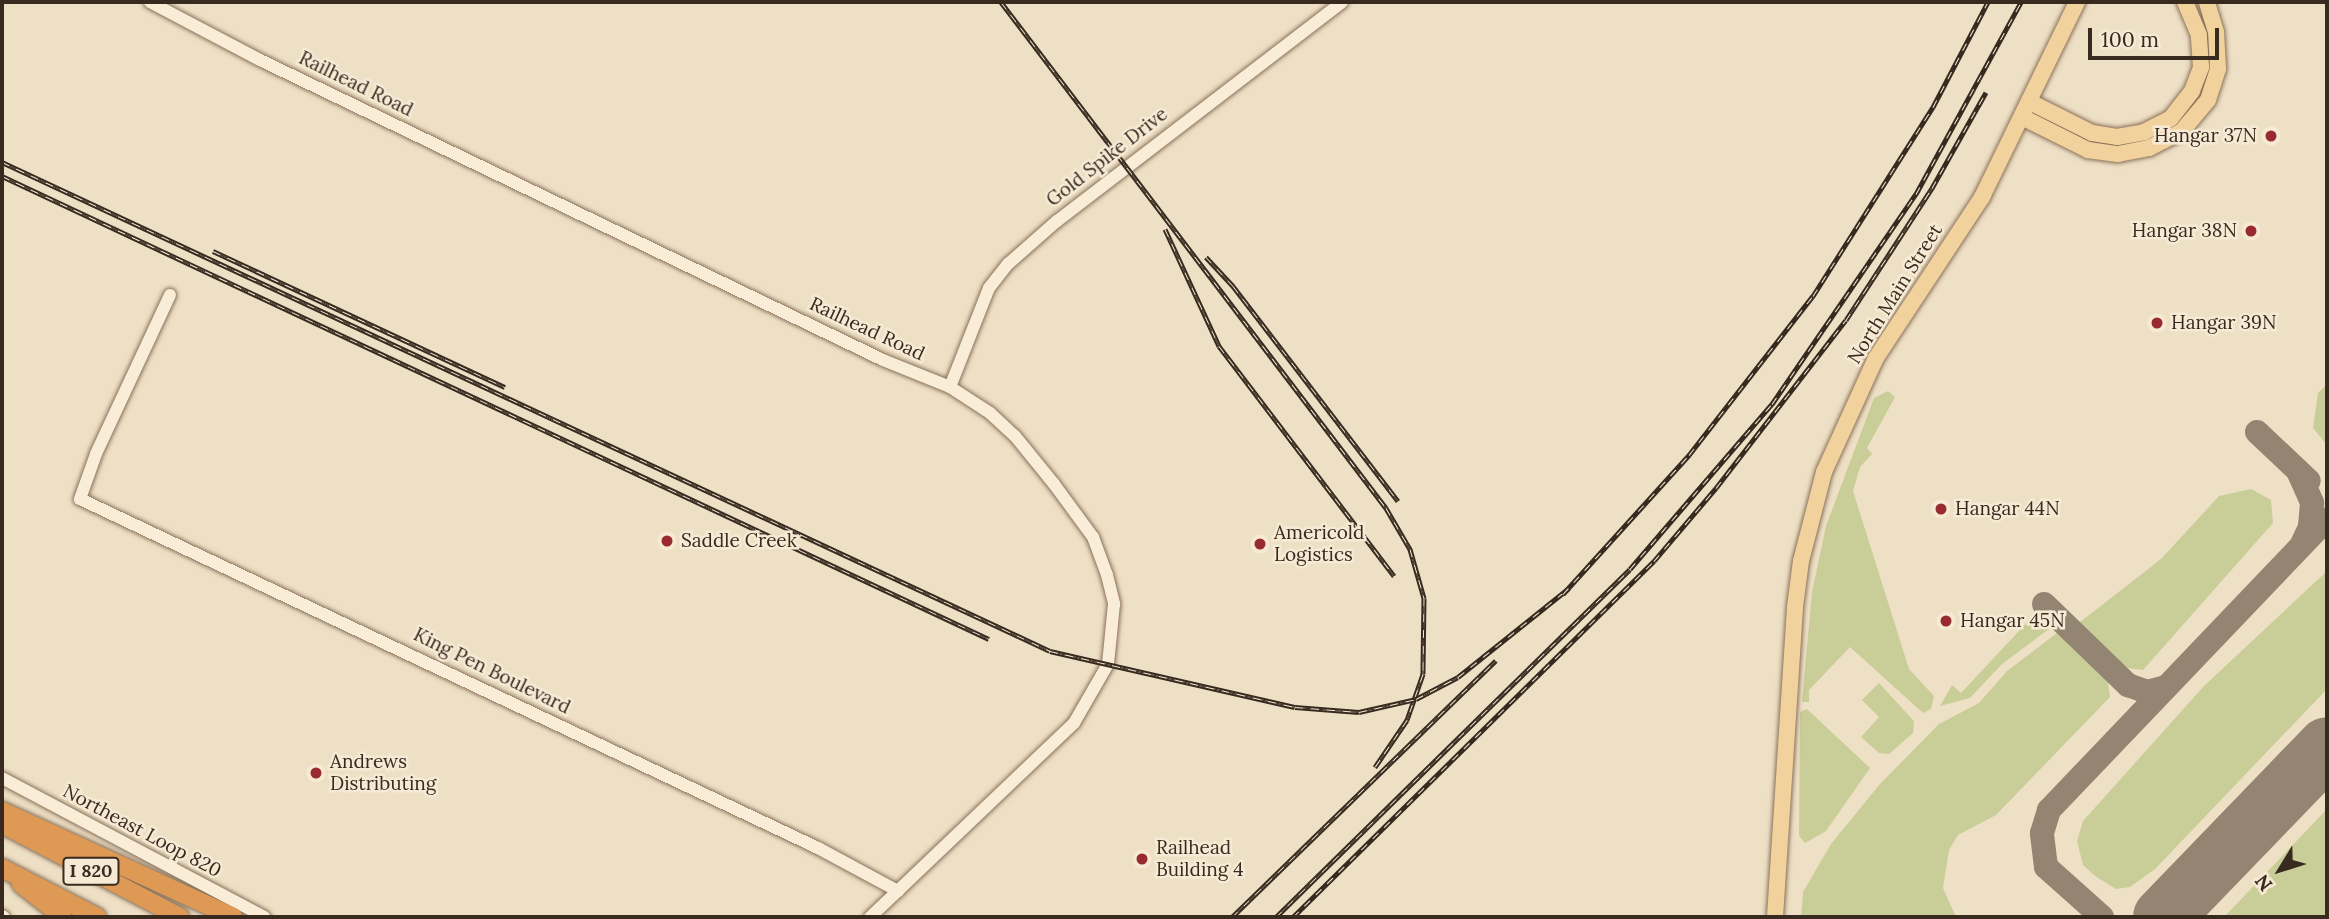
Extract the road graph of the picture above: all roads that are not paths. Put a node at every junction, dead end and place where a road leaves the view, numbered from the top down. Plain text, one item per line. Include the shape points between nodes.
1 (150, 2) edge
2 (1342, 2) edge
3 (2077, 2) edge
4 (2185, 2) edge
5 (2207, 2) edge
6 (2029, 102) junction
7 (2022, 117) junction
8 (170, 295) dead end
9 (950, 387) junction
10 (2, 778) edge
11 (2, 811) edge
12 (2, 824) edge
13 (4, 869) edge
14 (898, 891) junction
15 (63, 917) edge
16 (97, 917) edge
17 (180, 917) edge
18 (233, 917) edge
19 (264, 917) edge
20 (870, 917) edge
21 (1775, 917) edge

1 - 9 street, Railhead Road via 600,224 883,360
2 - 9 street, Gold Spike Drive via 1057,220 1008,264 989,288
3 - 6 main road, North Main Street
4 - 6 main road via 2199,35 2201,67 2192,91 2171,118 2144,132 2117,137 2092,134
5 - 7 main road via 2216,32 2218,69 2208,100 2182,131 2150,148 2118,154 2088,150
6 - 7 main road, North Main Street
7 - 21 main road, North Main Street via 1982,197 1876,358 1824,472 1801,561 1795,607
8 - 14 street, King Pen Boulevard via 80,499 355,626
9 - 14 street, Railhead Road via 1015,436 1093,537 1114,604 1112,629 1108,664 1074,723
10 - 19 street, Northeast Loop 820
11 - 18 highway
12 - 17 highway, I 820
13 - 15 highway
13 - 16 highway, I 820
14 - 20 street, Railhead Road

